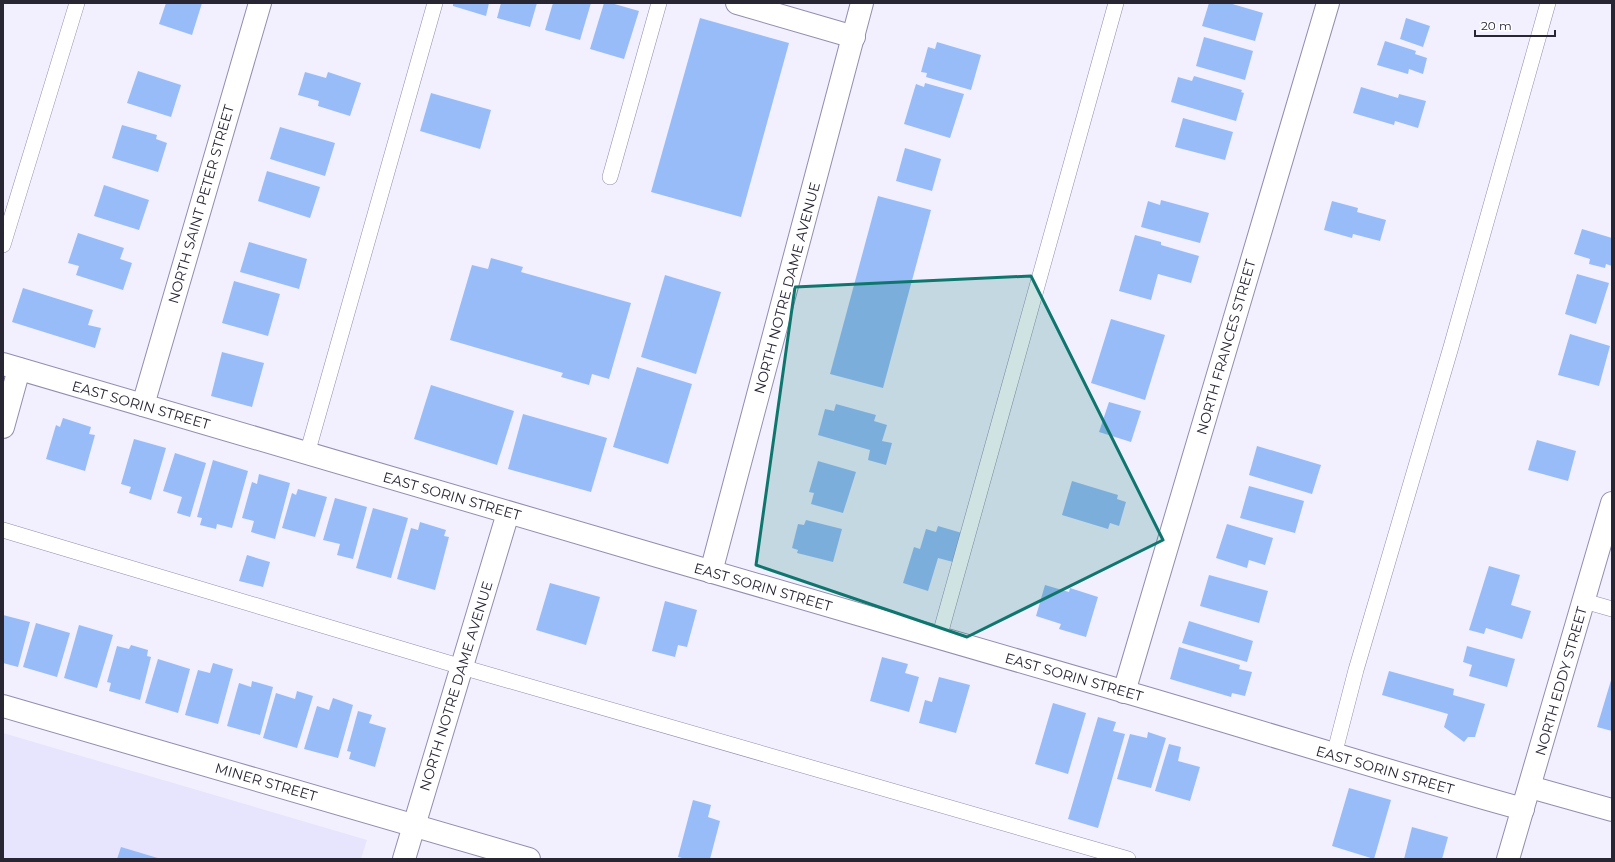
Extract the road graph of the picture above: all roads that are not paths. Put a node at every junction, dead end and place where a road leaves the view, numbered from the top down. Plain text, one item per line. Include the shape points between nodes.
1 (77, 3) edge
2 (260, 3) edge
3 (435, 3) edge
4 (659, 3) edge
5 (736, 3) edge
6 (862, 3) edge
7 (1116, 3) edge
8 (1328, 3) edge
9 (1548, 3) edge
10 (854, 37) junction
11 (610, 177) dead end
12 (3, 245) edge
13 (11, 367) edge
14 (143, 405) junction
15 (3, 427) edge
16 (308, 454) junction
17 (1612, 503) edge
18 (508, 513) junction
19 (3, 530) edge
20 (711, 572) junction
21 (1584, 601) junction
22 (1612, 609) edge
23 (939, 638) junction
24 (462, 667) junction
25 (1124, 692) junction
26 (3, 706) edge
27 (1334, 755) junction
28 (1530, 787) junction
29 (1523, 809) junction
30 (1612, 810) edge
31 (414, 825) junction
32 (404, 859) edge
33 (529, 859) edge
34 (1128, 859) edge
35 (1508, 859) edge

1 - 12 lane
2 - 14 street, NORTH SAINT PETER STREET
3 - 16 lane
4 - 11 lane
5 - 10 street
6 - 10 street, NORTH NOTRE DAME AVENUE
7 - 23 lane
8 - 25 street, NORTH FRANCES STREET
9 - 27 lane via 1356,670
10 - 20 street, NORTH NOTRE DAME AVENUE
13 - 14 street, EAST SORIN STREET
13 - 15 street
14 - 16 street, EAST SORIN STREET
16 - 18 street, EAST SORIN STREET
17 - 21 street, NORTH EDDY STREET
18 - 20 street, EAST SORIN STREET
18 - 24 street, NORTH NOTRE DAME AVENUE
19 - 24 lane
20 - 23 street, EAST SORIN STREET
21 - 22 lane
21 - 28 street, NORTH EDDY STREET
23 - 25 street, EAST SORIN STREET
24 - 31 street, NORTH NOTRE DAME AVENUE
24 - 34 lane
25 - 27 street, EAST SORIN STREET
26 - 31 street, MINER STREET
27 - 29 street, EAST SORIN STREET
28 - 29 street, NORTH EDDY STREET
28 - 30 street
29 - 35 street, NORTH EDDY STREET
31 - 32 street, NORTH NOTRE DAME AVENUE
31 - 33 street, MINER STREET

